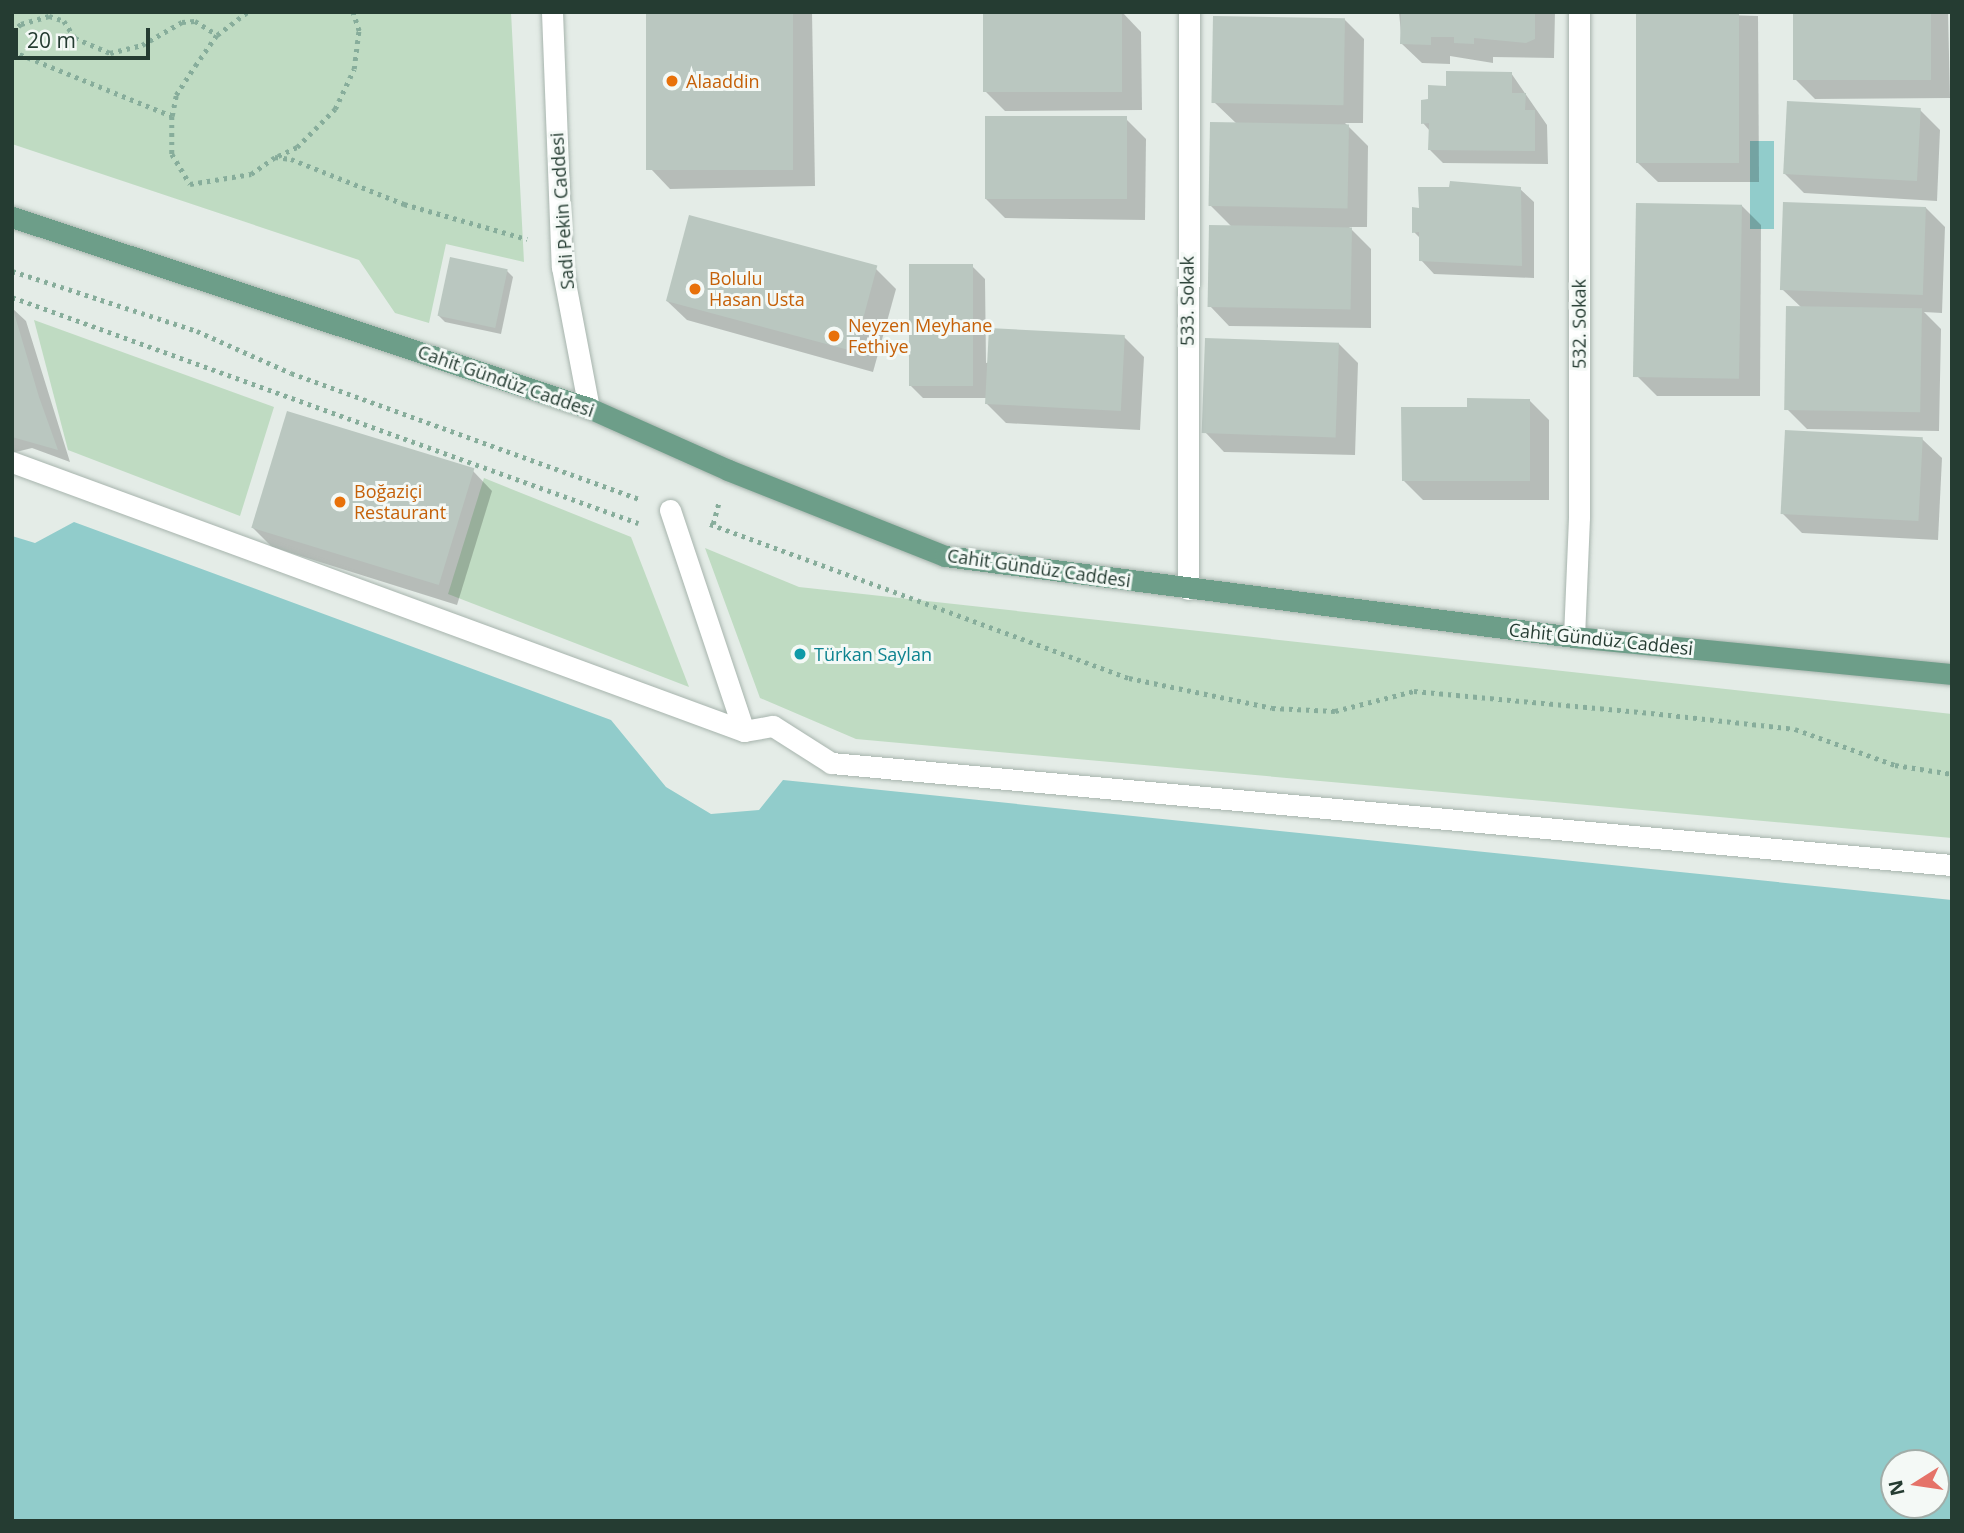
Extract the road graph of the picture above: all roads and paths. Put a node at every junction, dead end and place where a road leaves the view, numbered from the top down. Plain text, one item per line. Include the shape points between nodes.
1 (236, 12) edge
2 (247, 12) edge
3 (353, 12) edge
4 (552, 12) edge
5 (1189, 12) edge
6 (1579, 12) edge
7 (238, 19) junction
8 (12, 32) edge
9 (217, 35) junction
10 (12, 51) edge
11 (172, 116) junction
12 (275, 157) junction
13 (12, 217) edge
14 (562, 249) junction
15 (12, 271) edge
16 (12, 297) edge
17 (589, 408) junction
18 (12, 462) edge
19 (670, 510) junction
20 (639, 524) dead end
21 (1188, 589) junction
22 (1574, 636) junction
23 (1952, 674) edge
24 (744, 732) junction
25 (1952, 775) edge
26 (1952, 865) edge

1 - 7 path
2 - 7 path
3 - 12 path via 359,31 354,69 335,108 297,147
4 - 14 street, Sadi Pekin Caddesi
5 - 21 street, 533. Sokak
6 - 22 street, 532. Sokak via 1579,517
7 - 9 path
8 - 9 path via 21,24 49,16 64,21 75,38 110,53 142,45 182,22 195,21
9 - 11 path via 176,94
10 - 11 path
11 - 12 path via 172,154 190,184 251,174
12 - 14 path via 404,204
13 - 17 main road, Cahit Gündüz Caddesi
14 - 17 street, Sadi Pekin Caddesi
15 - 19 path via 197,331 291,373
16 - 20 path
17 - 21 main road, Cahit Gündüz Caddesi via 728,470 946,556
18 - 24 street
19 - 24 street
19 - 25 path via 1129,678 1259,706 1335,711 1414,691 1651,713 1795,729 1895,765
21 - 22 main road, Cahit Gündüz Caddesi
22 - 23 main road, Cahit Gündüz Caddesi
24 - 26 street via 773,726 831,763

